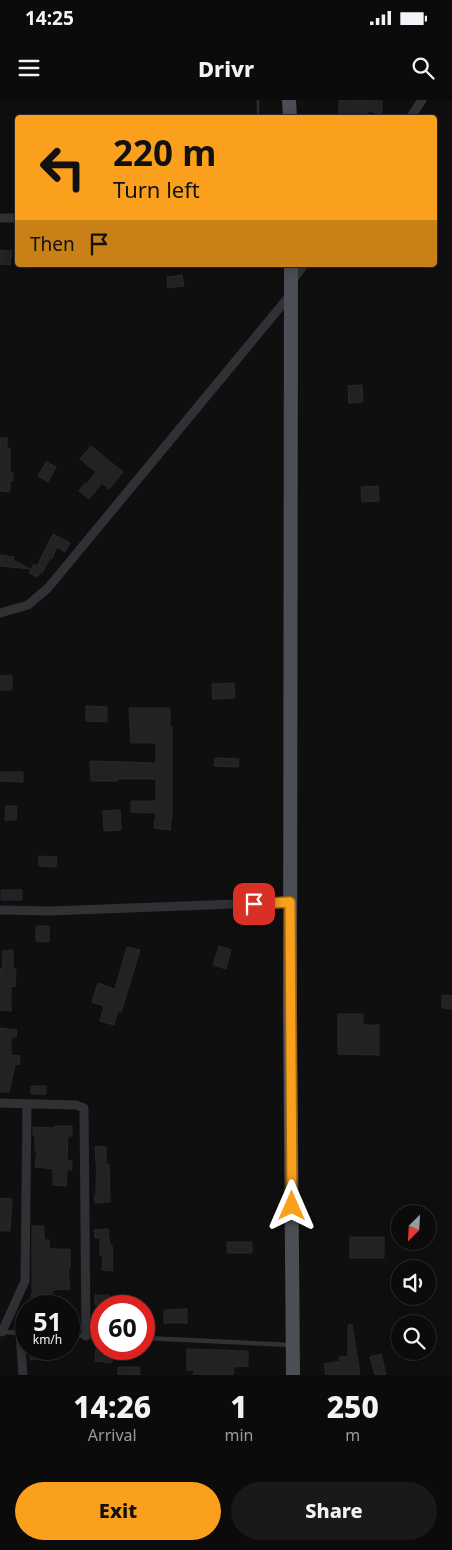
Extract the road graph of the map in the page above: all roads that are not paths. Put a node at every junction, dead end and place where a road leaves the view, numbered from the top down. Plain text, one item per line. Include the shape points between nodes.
1 (289, 100) edge
2 (422, 100) edge
3 (290, 115) edge
4 (412, 115) edge
5 (0, 218) edge
6 (15, 218) edge
7 (291, 267) edge
8 (303, 267) edge
9 (291, 288) junction
10 (0, 614) edge
11 (290, 902) junction
12 (0, 910) edge
13 (0, 1103) edge
14 (27, 1104) junction
15 (1, 1332) edge
16 (15, 1333) edge
17 (80, 1336) edge
18 (86, 1336) junction
19 (90, 1336) edge
20 (155, 1339) edge
21 (293, 1345) junction
22 (23, 1360) edge
23 (23, 1375) edge
24 (293, 1375) edge

1 - 3 main road
2 - 4 street
5 - 6 street
7 - 9 main road
8 - 9 street
9 - 10 street via 48,588 28,605
9 - 11 main road
11 - 12 street
11 - 21 main road
13 - 14 street
14 - 15 street via 25,1281
14 - 18 street via 84,1108
15 - 16 lane
17 - 18 lane
18 - 19 lane
20 - 21 lane
21 - 24 main road
22 - 23 street

